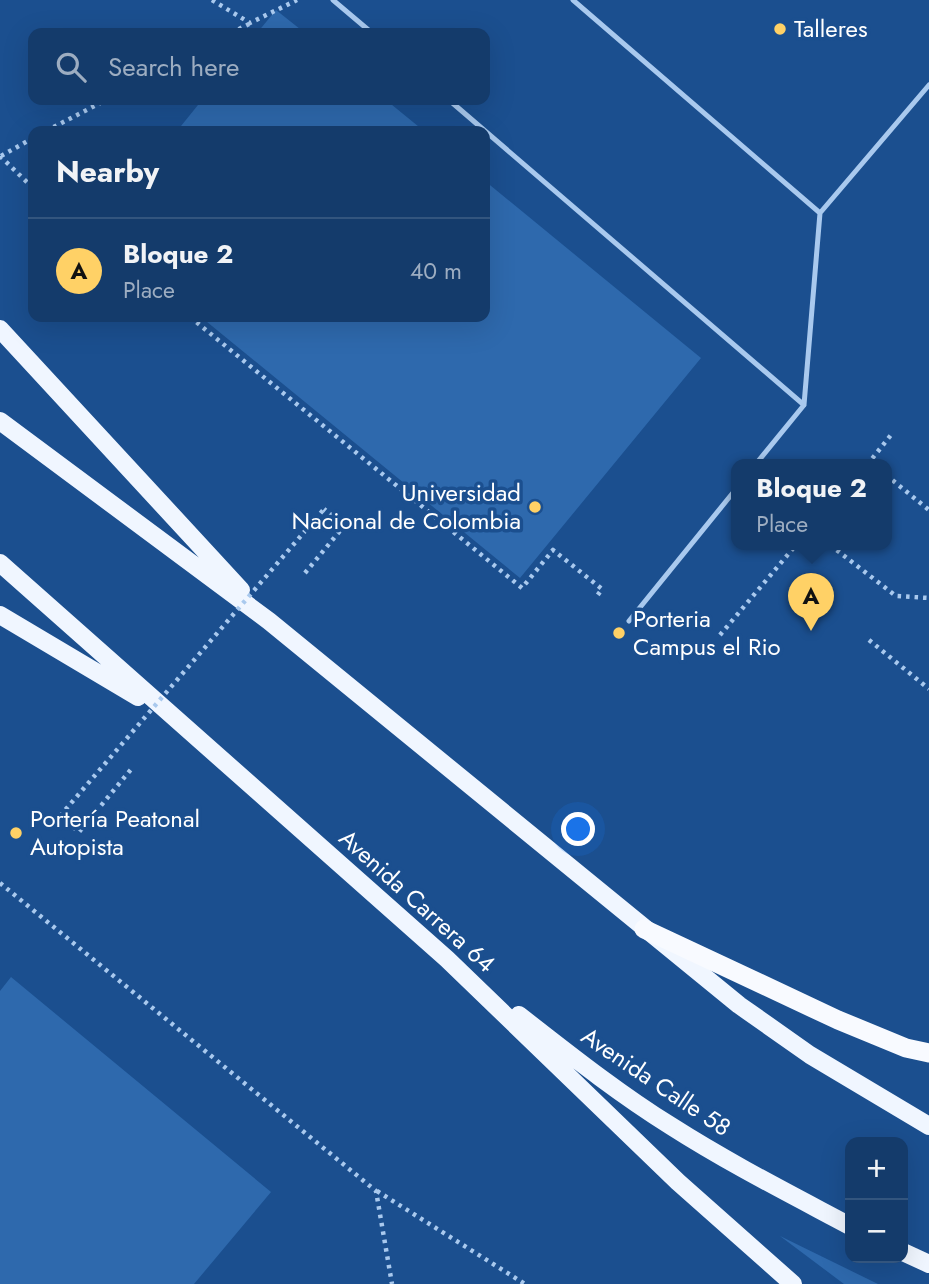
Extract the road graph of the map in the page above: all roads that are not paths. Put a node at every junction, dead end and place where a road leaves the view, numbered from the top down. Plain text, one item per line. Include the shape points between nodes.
1 (333, 0) edge
2 (573, 0) edge
3 (366, 28) edge
4 (929, 85) edge
5 (455, 105) edge
6 (479, 126) edge
7 (490, 135) edge
8 (820, 214) junction
9 (0, 329) edge
10 (803, 405) junction
11 (0, 421) edge
12 (760, 459) edge
13 (731, 495) edge
14 (0, 563) edge
15 (0, 615) edge
16 (270, 621) junction
17 (629, 621) dead end
18 (174, 718) junction
19 (644, 929) junction
20 (447, 959) junction
21 (929, 1054) edge
22 (929, 1126) edge
23 (845, 1223) edge
24 (908, 1254) edge
25 (929, 1264) edge
26 (793, 1284) edge

1 - 3 lane
2 - 8 lane
4 - 8 lane
5 - 6 lane
7 - 10 lane
8 - 10 lane
9 - 16 main road
10 - 12 lane
11 - 16 main road
13 - 17 lane
14 - 18 main road, Avenida Carrera 64
15 - 18 main road
16 - 19 main road
18 - 20 main road, Avenida Carrera 64
19 - 21 highway via 838,1020
19 - 22 main road via 800,1048
20 - 23 main road, Avenida Calle 58 via 593,1073 671,1126
20 - 26 main road, Avenida Carrera 64 via 678,1182
24 - 25 main road

